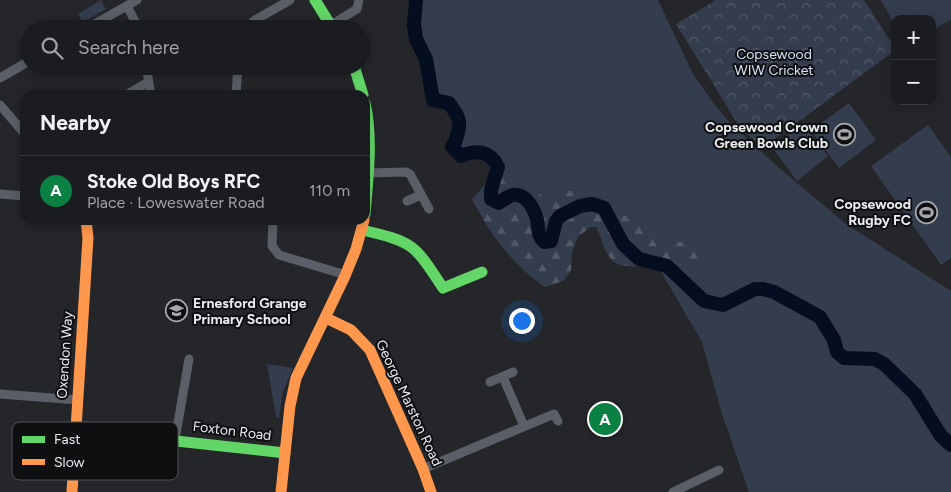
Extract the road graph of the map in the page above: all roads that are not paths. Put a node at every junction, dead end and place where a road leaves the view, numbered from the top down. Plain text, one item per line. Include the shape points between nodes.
1 (137, 0) edge
2 (290, 0) edge
3 (315, 0) edge
4 (359, 0) edge
5 (127, 6) junction
6 (102, 20) edge
7 (134, 20) edge
8 (255, 20) edge
9 (328, 20) edge
10 (341, 20) edge
11 (20, 66) edge
12 (147, 75) edge
13 (237, 75) edge
14 (357, 75) edge
15 (0, 78) edge
16 (148, 82) junction
17 (134, 90) edge
18 (150, 90) edge
19 (236, 90) edge
20 (361, 90) edge
21 (0, 105) edge
22 (20, 128) edge
23 (370, 173) edge
24 (0, 194) edge
25 (421, 194) junction
26 (20, 196) edge
27 (407, 201) dead end
28 (429, 209) dead end
29 (87, 225) edge
30 (273, 225) edge
31 (363, 225) edge
32 (482, 272) dead end
33 (346, 275) junction
34 (326, 318) junction
35 (189, 358) dead end
36 (513, 372) dead end
37 (503, 377) junction
38 (490, 382) dead end
39 (0, 394) edge
40 (78, 400) junction
41 (558, 421) dead end
42 (77, 422) edge
43 (178, 422) edge
44 (524, 426) junction
45 (178, 440) edge
46 (285, 453) junction
47 (423, 469) junction
48 (719, 470) dead end
49 (694, 483) junction
50 (281, 492) edge
51 (432, 492) edge
52 (673, 492) edge
53 (698, 492) edge

1 - 5 street
2 - 8 street
3 - 9 street
4 - 10 street via 356,9
5 - 6 street
5 - 7 street
11 - 15 street
12 - 16 street
13 - 19 street
14 - 20 street
16 - 17 street
16 - 18 street
21 - 22 street
23 - 25 street via 406,172
24 - 26 street
25 - 27 street
25 - 28 street
29 - 40 street, Oxendon Way
30 - 33 street via 272,246 279,255
31 - 32 street via 413,247 423,256 443,288
31 - 33 street
33 - 34 street
34 - 46 street via 292,392
34 - 47 street, George Marston Road via 360,336 370,350
35 - 43 street, Foxton Road
36 - 37 street
37 - 38 street
37 - 44 street
39 - 40 street
40 - 42 street, Oxendon Way
41 - 44 street via 554,414
44 - 47 street
45 - 46 street, Foxton Road
46 - 50 street
47 - 51 street, George Marston Road
48 - 49 street
49 - 52 street
49 - 53 street

